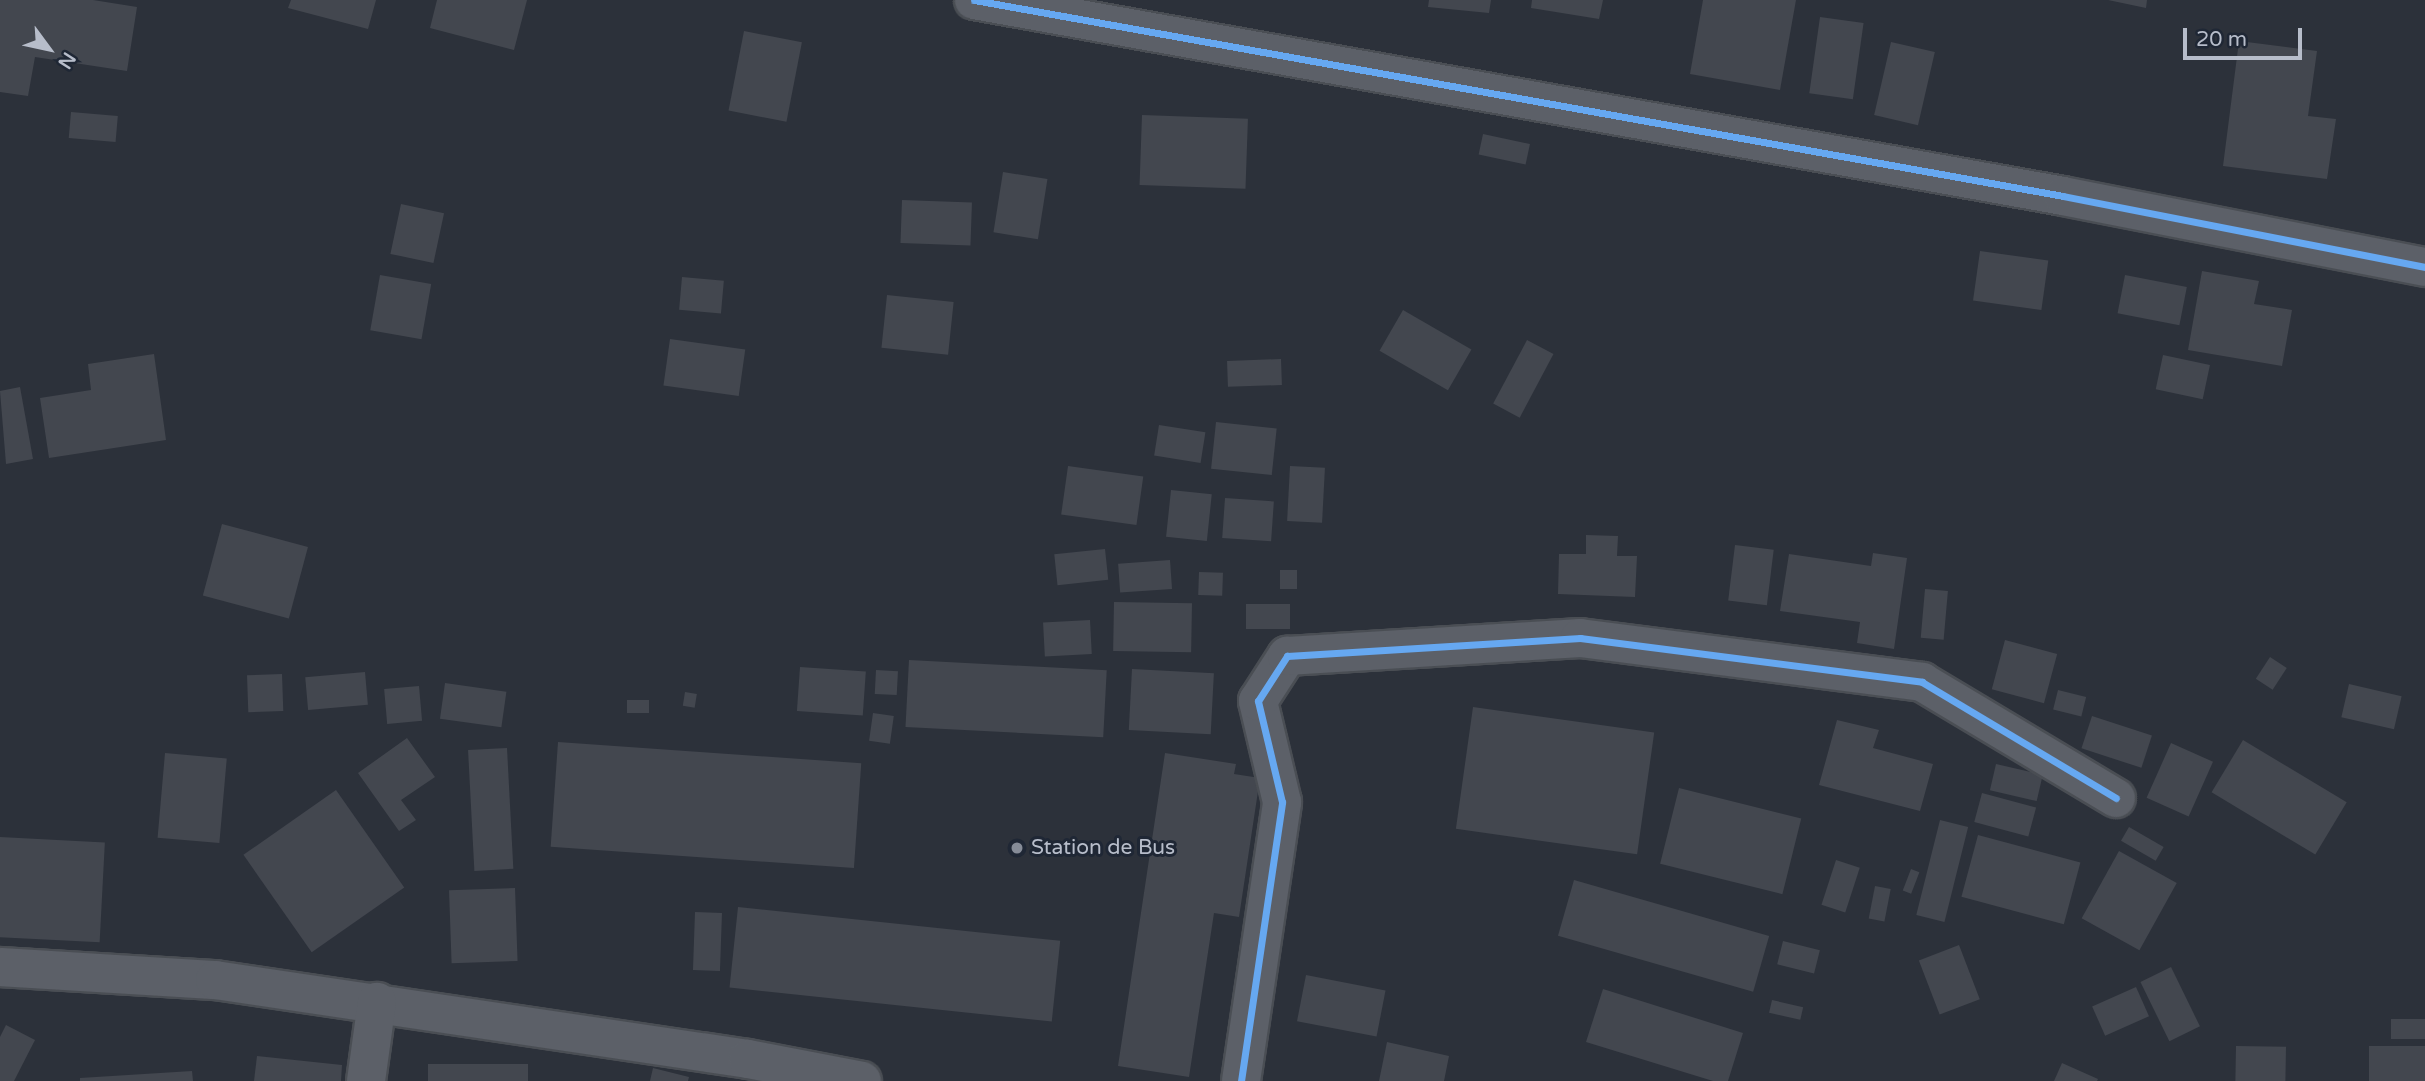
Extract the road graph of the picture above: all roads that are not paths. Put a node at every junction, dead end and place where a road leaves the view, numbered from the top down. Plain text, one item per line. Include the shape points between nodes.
1 (974, 0) edge
2 (2425, 267) edge
3 (2116, 798) dead end
4 (0, 967) edge
5 (377, 1002) junction
6 (366, 1081) edge
7 (862, 1081) edge
8 (1241, 1081) edge

1 - 2 street via 2063,196
3 - 8 street via 1922,682 1580,638 1287,656 1258,701 1282,802
4 - 5 street via 215,980
5 - 6 street
5 - 7 street

